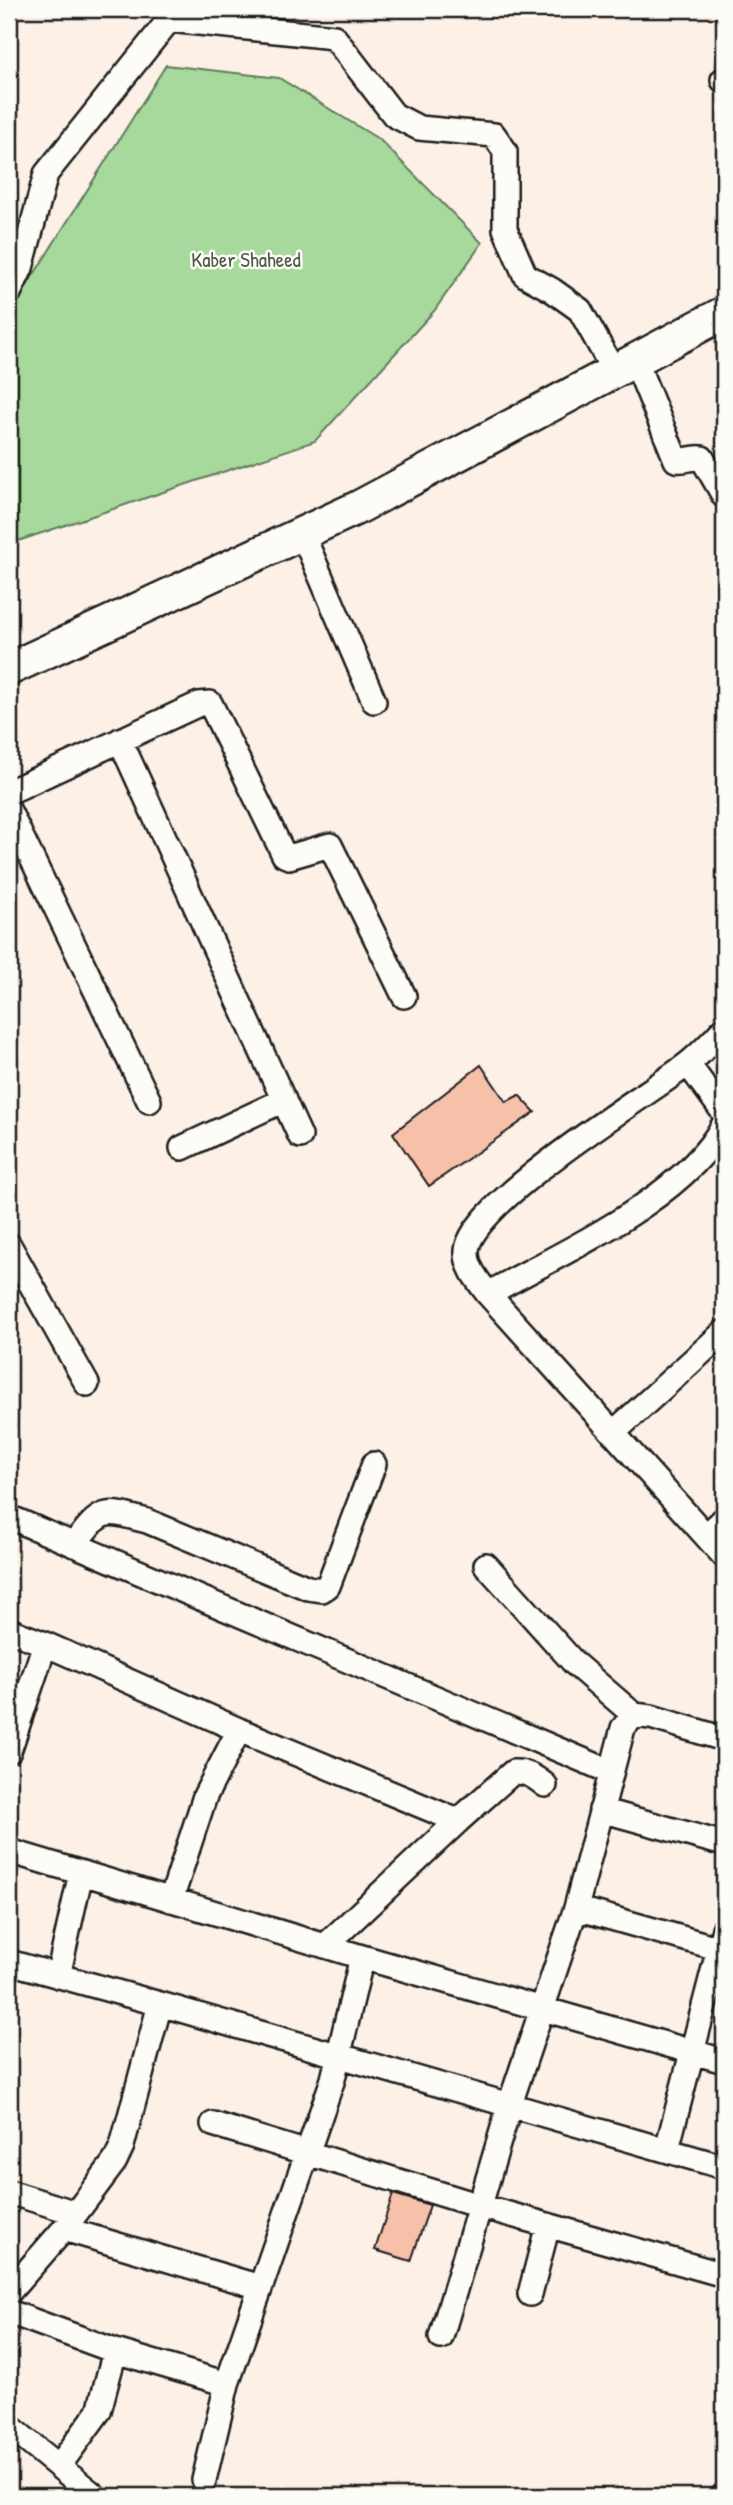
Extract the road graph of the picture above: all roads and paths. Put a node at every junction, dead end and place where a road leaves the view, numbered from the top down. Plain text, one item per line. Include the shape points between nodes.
1 (171, 14) edge
2 (9, 293) edge
3 (724, 313) edge
4 (625, 366) junction
5 (724, 496) edge
6 (302, 533) junction
7 (9, 669) edge
8 (374, 701) dead end
9 (120, 740) junction
10 (9, 792) edge
11 (9, 811) edge
12 (404, 996) dead end
13 (724, 1029) edge
14 (688, 1064) junction
15 (284, 1100) junction
16 (149, 1101) dead end
17 (724, 1113) edge
18 (724, 1125) edge
19 (300, 1136) dead end
20 (183, 1148) dead end
21 (9, 1245) edge
22 (488, 1294) junction
23 (724, 1332) edge
24 (87, 1384) dead end
25 (613, 1433) junction
26 (374, 1464) dead end
27 (9, 1517) edge
28 (724, 1519) edge
29 (706, 1536) junction
30 (74, 1545) junction
31 (724, 1556) edge
32 (486, 1565) dead end
33 (9, 1630) edge
34 (45, 1644) junction
35 (634, 1715) junction
36 (239, 1730) junction
37 (724, 1739) edge
38 (9, 1751) edge
39 (611, 1772) junction
40 (545, 1785) dead end
41 (601, 1810) junction
42 (458, 1821) junction
43 (724, 1844) edge
44 (9, 1851) edge
45 (82, 1873) junction
46 (171, 1900) junction
47 (576, 1908) junction
48 (722, 1943) edge
49 (325, 1946) junction
50 (362, 1957) junction
51 (9, 1962) edge
52 (58, 1976) junction
53 (160, 2004) junction
54 (541, 2008) junction
55 (694, 2052) junction
56 (338, 2057) junction
57 (724, 2061) edge
58 (510, 2104) junction
59 (213, 2124) dead end
60 (667, 2149) junction
61 (307, 2154) junction
62 (724, 2166) edge
63 (9, 2192) edge
64 (481, 2206) junction
65 (70, 2221) junction
66 (548, 2225) junction
67 (724, 2275) edge
68 (260, 2287) junction
69 (9, 2292) edge
70 (530, 2294) dead end
71 (9, 2312) edge
72 (440, 2337) dead end
73 (115, 2351) junction
74 (227, 2384) junction
75 (9, 2426) edge
76 (59, 2466) junction
77 (204, 2480) dead end
78 (95, 2496) edge

1 - 2 street via 46,174 21,268
1 - 4 street via 334,37 394,115 419,128 494,135 505,151 505,229 525,275 580,310
3 - 4 street
4 - 5 street via 676,460 702,458
4 - 6 street
6 - 7 street
6 - 8 street
9 - 10 street
9 - 12 street via 199,704 210,704 284,855 330,845
9 - 15 street
11 - 16 street
13 - 14 street
14 - 17 street
14 - 22 street via 528,1178 485,1216 467,1251 471,1270
15 - 19 street
15 - 20 street
18 - 22 street via 708,1150 679,1179 643,1206
21 - 24 street
22 - 25 street
23 - 25 street
25 - 29 street
26 - 30 street via 328,1586 322,1590 120,1514 107,1512 94,1519
27 - 30 street
28 - 29 street
29 - 31 street
30 - 39 street
32 - 35 street via 575,1664
33 - 34 street
34 - 36 street
34 - 38 street
35 - 37 street
35 - 39 street via 622,1728
36 - 42 street
36 - 46 street via 205,1796
39 - 41 street
40 - 42 street via 522,1771 513,1772
41 - 43 street
41 - 47 street
42 - 49 street
44 - 45 street
45 - 46 street
45 - 52 street
46 - 49 street
47 - 48 street
47 - 54 street
48 - 55 street
49 - 50 street
50 - 54 street
50 - 56 street
51 - 52 street
52 - 53 street
53 - 56 street
53 - 65 street via 122,2146
54 - 55 street
54 - 58 street
55 - 57 street
55 - 60 street
56 - 58 street
56 - 61 street
58 - 60 street
58 - 64 street
59 - 61 street
60 - 62 street
61 - 64 street
61 - 68 street
63 - 65 street
64 - 66 street
64 - 72 street
65 - 68 street
65 - 69 street
66 - 67 street
66 - 70 street
68 - 74 street
71 - 73 street
73 - 74 street
73 - 76 street via 99,2411
74 - 77 street
75 - 76 street
76 - 78 street

